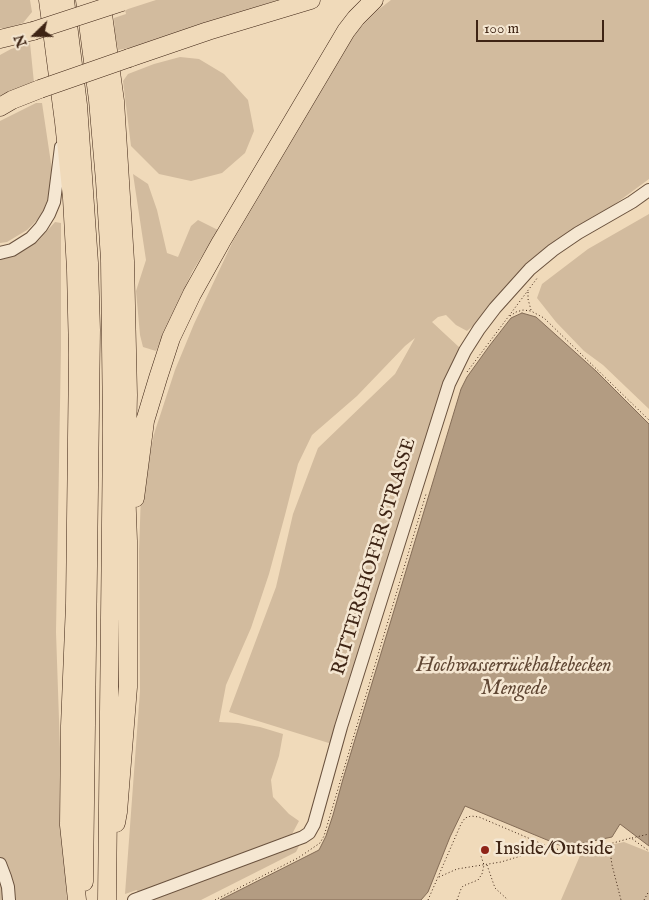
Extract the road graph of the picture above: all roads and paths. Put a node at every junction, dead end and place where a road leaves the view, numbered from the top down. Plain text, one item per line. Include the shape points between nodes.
1 (65, 0) edge
2 (85, 0) edge
3 (101, 0) edge
4 (311, 0) edge
5 (374, 0) edge
6 (125, 1) edge
7 (49, 5) edge
8 (0, 39) edge
9 (0, 107) edge
10 (64, 122) junction
11 (649, 190) edge
12 (0, 252) edge
13 (539, 275) dead end
14 (528, 290) junction
15 (531, 311) junction
16 (649, 420) edge
17 (128, 541) junction
18 (649, 834) edge
19 (631, 838) junction
20 (613, 843) junction
21 (561, 850) junction
22 (649, 851) edge
23 (482, 852) dead end
24 (0, 864) edge
25 (485, 865) junction
26 (107, 870) junction
27 (438, 878) junction
28 (649, 891) edge
29 (9, 900) edge
30 (77, 900) edge
31 (84, 900) edge
32 (107, 900) edge
33 (135, 900) edge
34 (428, 900) edge
35 (457, 900) edge
36 (508, 900) edge
37 (621, 900) edge
38 (644, 900) edge

1 - 31 highway via 78,105 91,330
2 - 26 highway via 106,181 110,270 112,429
3 - 17 highway via 115,100 125,261
4 - 9 highway, bridge via 200,33 40,89
5 - 17 highway via 346,31 209,262 171,338 145,421
6 - 8 highway, bridge
7 - 10 highway
10 - 12 street via 54,202 49,214 31,238 12,250
10 - 30 highway via 72,198 78,354 69,825
11 - 33 street, RITTERSHOFER STRASSE via 578,233 530,269 495,308 466,351 449,384 309,833
13 - 14 path
14 - 15 path
14 - 15 path via 508,318 516,312
15 - 16 path via 544,318
17 - 26 highway via 128,687 118,812
18 - 19 path
19 - 20 path
19 - 22 path
20 - 21 path
20 - 37 path via 612,865
21 - 25 path
21 - 27 path via 471,816 461,824
23 - 25 path
24 - 29 street
25 - 27 path via 457,869
25 - 35 path via 481,877 463,886
25 - 36 path via 495,888
26 - 32 highway
27 - 34 path
28 - 38 path

